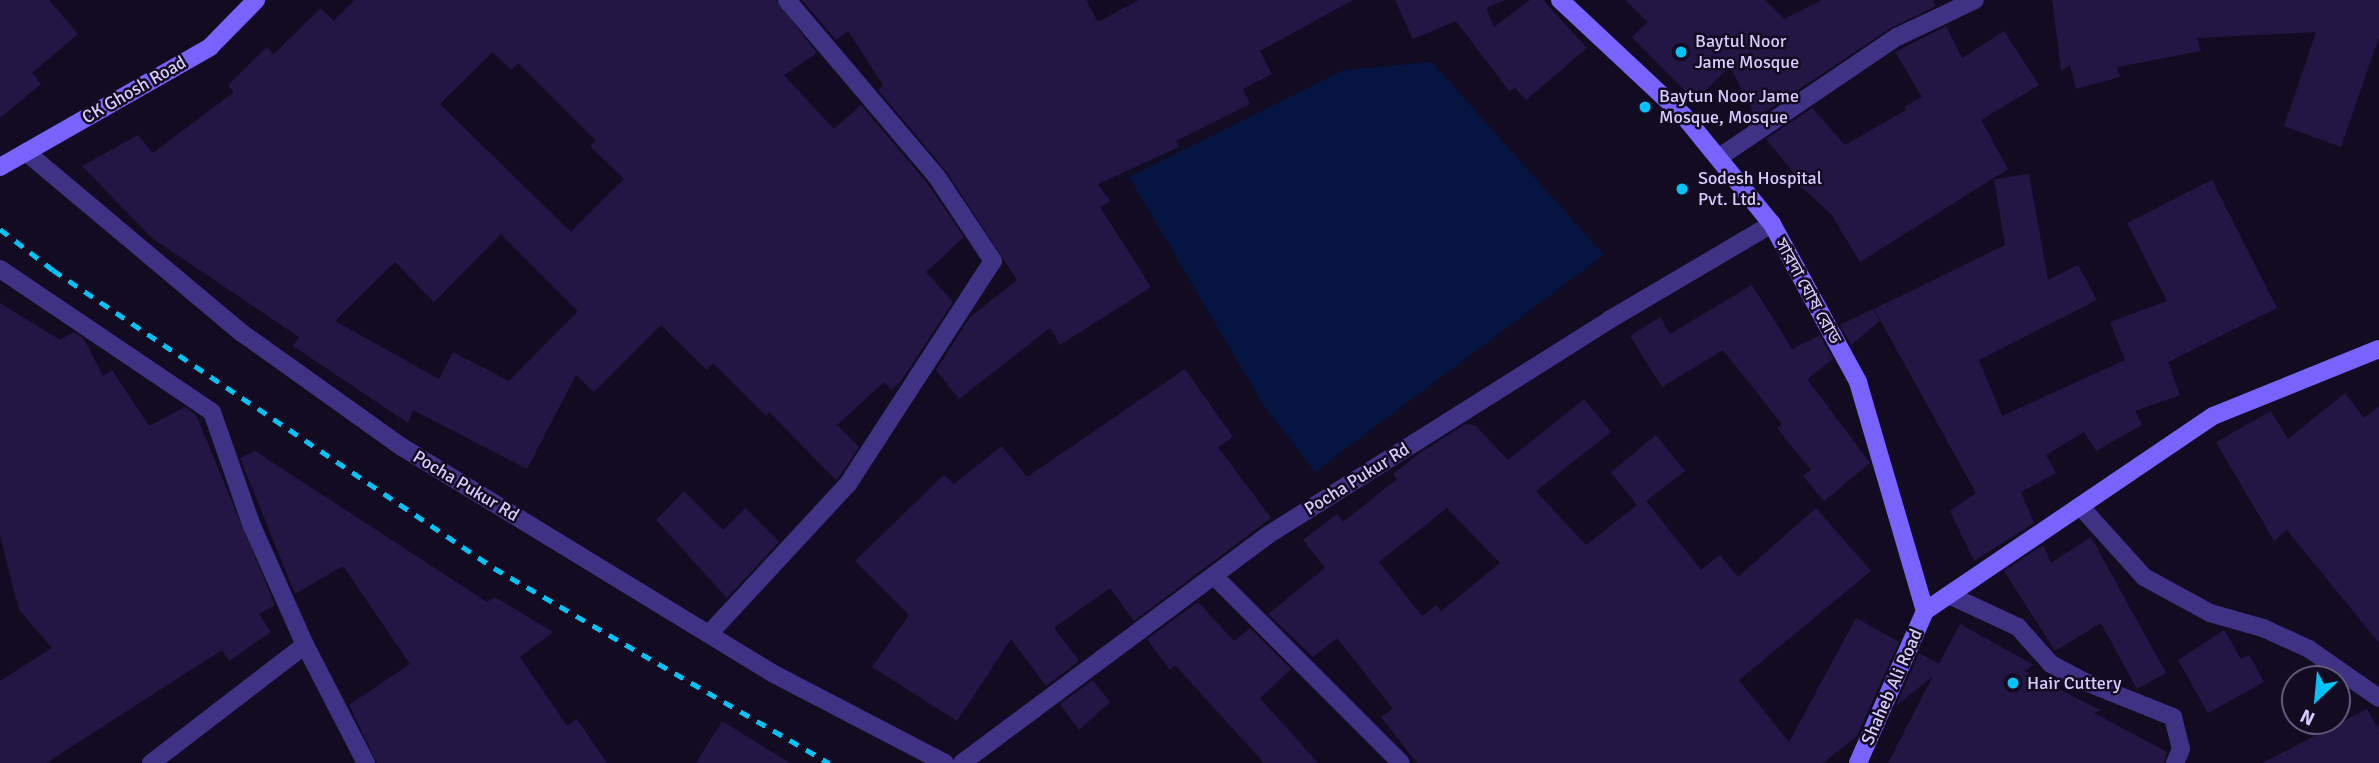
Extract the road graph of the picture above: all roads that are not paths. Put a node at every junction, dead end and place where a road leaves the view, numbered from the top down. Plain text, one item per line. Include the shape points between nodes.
1 (256, 0) edge
2 (787, 0) edge
3 (1560, 0) edge
4 (1975, 0) edge
5 (26, 152) junction
6 (1718, 158) junction
7 (0, 167) edge
8 (1772, 224) junction
9 (0, 269) edge
10 (2379, 349) edge
11 (2080, 506) junction
12 (1214, 576) junction
13 (1949, 595) junction
14 (1926, 611) junction
15 (709, 634) junction
16 (305, 645) junction
17 (2379, 698) edge
18 (151, 763) edge
19 (366, 763) edge
20 (945, 763) edge
21 (962, 763) edge
22 (1401, 763) edge
23 (1858, 763) edge
24 (2175, 763) edge

1 - 5 main road, CK Ghosh Road via 210,47
2 - 15 street via 937,177 993,261 848,484
3 - 6 main road, সারদা ঘোষ রোড via 1683,115
4 - 6 street via 1897,37
5 - 7 main road, CK Ghosh Road
5 - 15 street, Pocha Pukur Rd via 242,333 391,440
6 - 8 main road, সারদা ঘোষ রোড
8 - 12 street, Pocha Pukur Rd via 1598,327 1268,535
8 - 14 main road, সারদা ঘোষ রোড via 1858,382
9 - 16 street via 212,412 252,526
10 - 11 main road via 2213,416
11 - 13 main road
11 - 17 street via 2144,577 2210,613 2263,628 2309,649
12 - 21 street, Pocha Pukur Rd
12 - 22 street
13 - 14 main road
13 - 24 street via 2018,627 2051,664 2173,717 2181,748
14 - 23 main road, Shaheb Ali Road
15 - 20 street, Pocha Pukur Rd via 772,673
16 - 18 street
16 - 19 street

